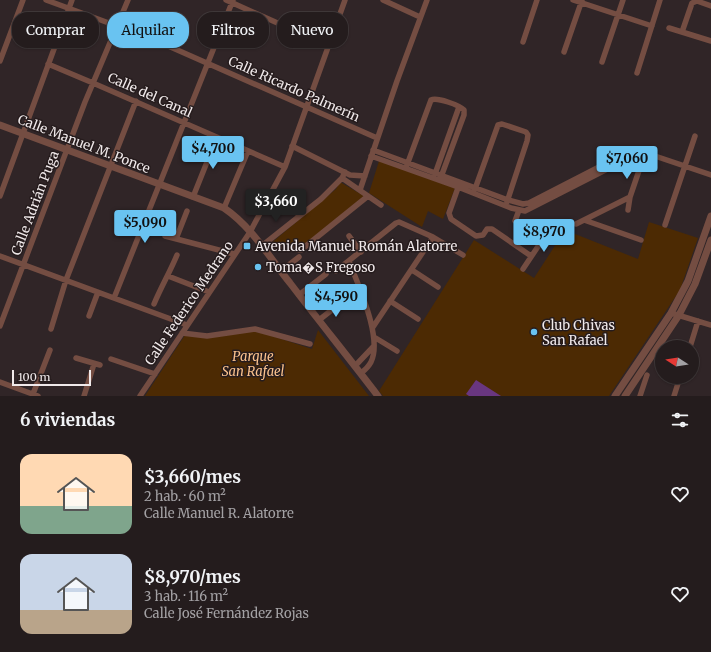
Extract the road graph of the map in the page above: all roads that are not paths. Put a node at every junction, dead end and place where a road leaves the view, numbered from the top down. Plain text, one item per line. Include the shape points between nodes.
1 (23, 0) edge
2 (46, 0) edge
3 (72, 0) edge
4 (128, 0) edge
5 (345, 0) edge
6 (383, 0) edge
7 (427, 0) edge
8 (537, 0) edge
9 (573, 0) edge
10 (623, 0) edge
11 (660, 0) edge
12 (230, 1) edge
13 (582, 1) edge
14 (711, 6) edge
15 (69, 8) junction
16 (123, 12) edge
17 (341, 12) edge
18 (618, 15) junction
19 (420, 16) junction
20 (107, 22) edge
21 (277, 22) edge
22 (652, 26) junction
23 (669, 28) dead end
24 (682, 32) junction
25 (711, 41) edge
26 (523, 42) dead end
27 (108, 48) edge
28 (174, 48) edge
29 (329, 48) edge
30 (564, 52) dead end
31 (0, 61) edge
32 (207, 62) junction
33 (602, 62) dead end
34 (48, 64) junction
35 (637, 72) dead end
36 (94, 83) junction
37 (136, 101) junction
38 (307, 106) junction
39 (459, 107) junction
40 (184, 122) junction
41 (0, 125) edge
42 (23, 133) junction
43 (695, 136) dead end
44 (217, 137) junction
45 (377, 138) junction
46 (292, 146) junction
47 (67, 150) junction
48 (373, 150) junction
49 (248, 151) junction
50 (646, 154) junction
51 (371, 156) junction
52 (624, 157) junction
53 (408, 162) junction
54 (110, 166) junction
55 (685, 166) junction
56 (285, 167) junction
57 (406, 169) junction
58 (436, 172) junction
59 (344, 175) junction
60 (711, 175) edge
61 (365, 176) junction
62 (438, 178) junction
63 (159, 184) junction
64 (459, 184) junction
65 (360, 190) junction
66 (474, 190) junction
67 (270, 195) junction
68 (0, 196) edge
69 (368, 196) junction
70 (193, 197) junction
71 (630, 197) junction
72 (508, 200) junction
73 (381, 205) dead end
74 (506, 206) junction
75 (224, 208) junction
76 (519, 210) junction
77 (628, 210) dead end
78 (187, 211) dead end
79 (300, 215) junction
80 (711, 216) edge
81 (584, 220) junction
82 (515, 221) dead end
83 (576, 224) dead end
84 (665, 225) dead end
85 (551, 227) dead end
86 (250, 232) junction
87 (165, 236) dead end
88 (349, 236) dead end
89 (433, 237) junction
90 (176, 239) junction
91 (641, 240) dead end
92 (711, 240) edge
93 (263, 245) junction
94 (362, 252) junction
95 (234, 254) junction
96 (463, 255) dead end
97 (0, 256) edge
98 (177, 256) dead end
99 (299, 256) dead end
100 (531, 256) junction
101 (350, 261) junction
102 (23, 264) junction
103 (523, 269) dead end
104 (412, 270) junction
105 (280, 271) junction
106 (336, 271) dead end
107 (326, 274) dead end
108 (168, 276) junction
109 (66, 280) junction
110 (438, 287) dead end
111 (98, 292) junction
112 (209, 292) junction
113 (299, 295) junction
114 (114, 298) junction
115 (390, 301) junction
116 (342, 302) dead end
117 (154, 304) dead end
118 (671, 313) junction
119 (679, 315) junction
120 (89, 316) dead end
121 (418, 319) dead end
122 (318, 320) junction
123 (698, 321) junction
124 (187, 325) junction
125 (711, 325) edge
126 (0, 326) edge
127 (373, 327) junction
128 (51, 329) dead end
129 (182, 333) junction
130 (374, 337) junction
131 (692, 340) edge
132 (310, 344) dead end
133 (373, 347) junction
134 (50, 350) dead end
135 (398, 351) dead end
136 (76, 358) dead end
137 (111, 359) dead end
138 (355, 366) junction
139 (361, 373) junction
140 (155, 374) junction
141 (646, 375) dead end
142 (0, 382) edge
143 (678, 384) edge
144 (26, 394) edge
145 (36, 395) edge
146 (84, 396) edge
147 (140, 396) edge
148 (378, 396) edge
149 (615, 396) edge
150 (625, 396) edge
151 (640, 396) edge
152 (674, 396) edge

1 - 31 street
2 - 15 street, Calle Ricardo Palmerín
3 - 15 street
4 - 16 street, Calle Adrián Puga
5 - 17 street, Calle Federico Medrano
6 - 19 street
7 - 19 street
8 - 26 street
9 - 13 street
10 - 18 street
11 - 22 street
12 - 21 street
12 - 32 street
13 - 18 street
13 - 30 street
14 - 24 street via 694,2 691,4
15 - 20 street, Calle Ricardo Palmerín
15 - 34 street
18 - 22 street
18 - 33 street
19 - 45 street
22 - 35 street
23 - 24 street
24 - 25 street
27 - 36 street, Calle Adrián Puga
28 - 32 street, Calle Ricardo Palmerín
29 - 38 street, Calle Federico Medrano
32 - 38 street, Calle Ricardo Palmerín
32 - 40 street
34 - 36 street, Calle del Canal
34 - 42 street
36 - 37 street, Calle del Canal
36 - 47 street, Calle Adrián Puga
37 - 40 street, Calle del Canal
37 - 54 street
38 - 45 street, Calle Ricardo Palmerín
38 - 46 street, Calle Federico Medrano
39 - 53 street via 437,99 431,100
39 - 58 street
39 - 62 street via 464,110 464,114
40 - 44 street, Calle del Canal
40 - 63 street
41 - 42 street, Calle Manuel M. Ponce
42 - 47 street, Calle Manuel M. Ponce
42 - 68 street
43 - 55 street
44 - 49 street, Calle del Canal
44 - 70 street
45 - 48 street
46 - 56 street, Calle Federico Medrano
46 - 59 street
47 - 54 street, Calle Manuel M. Ponce
47 - 102 street, Calle Adrián Puga
48 - 51 street
48 - 53 street
49 - 56 street, Calle del Canal
49 - 75 street
50 - 52 street via 635,148
50 - 55 street
50 - 71 street
51 - 57 street
51 - 61 street
52 - 72 street via 529,203
52 - 76 street via 534,207 525,211
53 - 57 street
53 - 58 street
54 - 63 street, Calle Manuel M. Ponce
54 - 109 street
55 - 60 street
55 - 84 street
56 - 67 street, Calle Federico Medrano
57 - 62 street
58 - 62 street
59 - 61 street
59 - 65 street
59 - 79 street via 321,199
61 - 65 street
62 - 64 street
63 - 70 street, Calle Manuel M. Ponce
63 - 114 street
64 - 66 street
64 - 100 street via 449,213 451,219 476,236 481,236 487,229 492,229
65 - 69 street
66 - 72 street
66 - 72 street via 498,125 502,124 528,135
66 - 74 street
67 - 79 street
67 - 86 street, Calle Federico Medrano
69 - 73 street
69 - 93 street via 301,250
70 - 75 street, Calle Manuel M. Ponce
71 - 77 street
71 - 81 street
72 - 74 street
74 - 76 street
75 - 86 street, Calle Manuel M. Ponce via 238,218
76 - 82 street
78 - 90 street
79 - 93 street
80 - 118 street via 688,281
81 - 83 street
81 - 91 street
85 - 100 street
86 - 93 street, Calle Manuel M. Ponce
86 - 95 street, Calle Federico Medrano
87 - 90 street
88 - 94 street
89 - 94 street via 398,222
89 - 96 street
89 - 104 street
90 - 95 street
92 - 119 street via 695,284
93 - 105 street, Calle Manuel M. Ponce
94 - 101 street
95 - 112 street, Calle Federico Medrano
97 - 102 street
98 - 108 street
99 - 105 street
100 - 103 street
101 - 106 street
101 - 127 street
102 - 109 street
102 - 126 street, Calle Adrián Puga
104 - 110 street
104 - 115 street
105 - 113 street, Calle Manuel M. Ponce
107 - 113 street
108 - 112 street
108 - 117 street
109 - 111 street
109 - 128 street
111 - 114 street
111 - 120 street
112 - 124 street, Calle Federico Medrano
113 - 122 street, Calle Manuel M. Ponce
114 - 124 street
115 - 121 street
115 - 127 street
116 - 122 street
118 - 119 street
118 - 149 street
119 - 123 street
119 - 150 street
122 - 138 street, Calle Manuel M. Ponce
123 - 125 street
123 - 131 street
124 - 129 street, Calle Federico Medrano
127 - 130 street
129 - 132 street via 207,336 255,329
129 - 140 street, Calle Federico Medrano
130 - 133 street
130 - 135 street
133 - 138 street
133 - 139 street via 370,362
134 - 145 street
136 - 146 street via 97,365
137 - 140 street
138 - 139 street, Calle Manuel M. Ponce
139 - 148 street, Calle Manuel M. Ponce
140 - 147 street, Calle Federico Medrano
141 - 151 street
142 - 144 street
143 - 152 street
144 - 145 street

